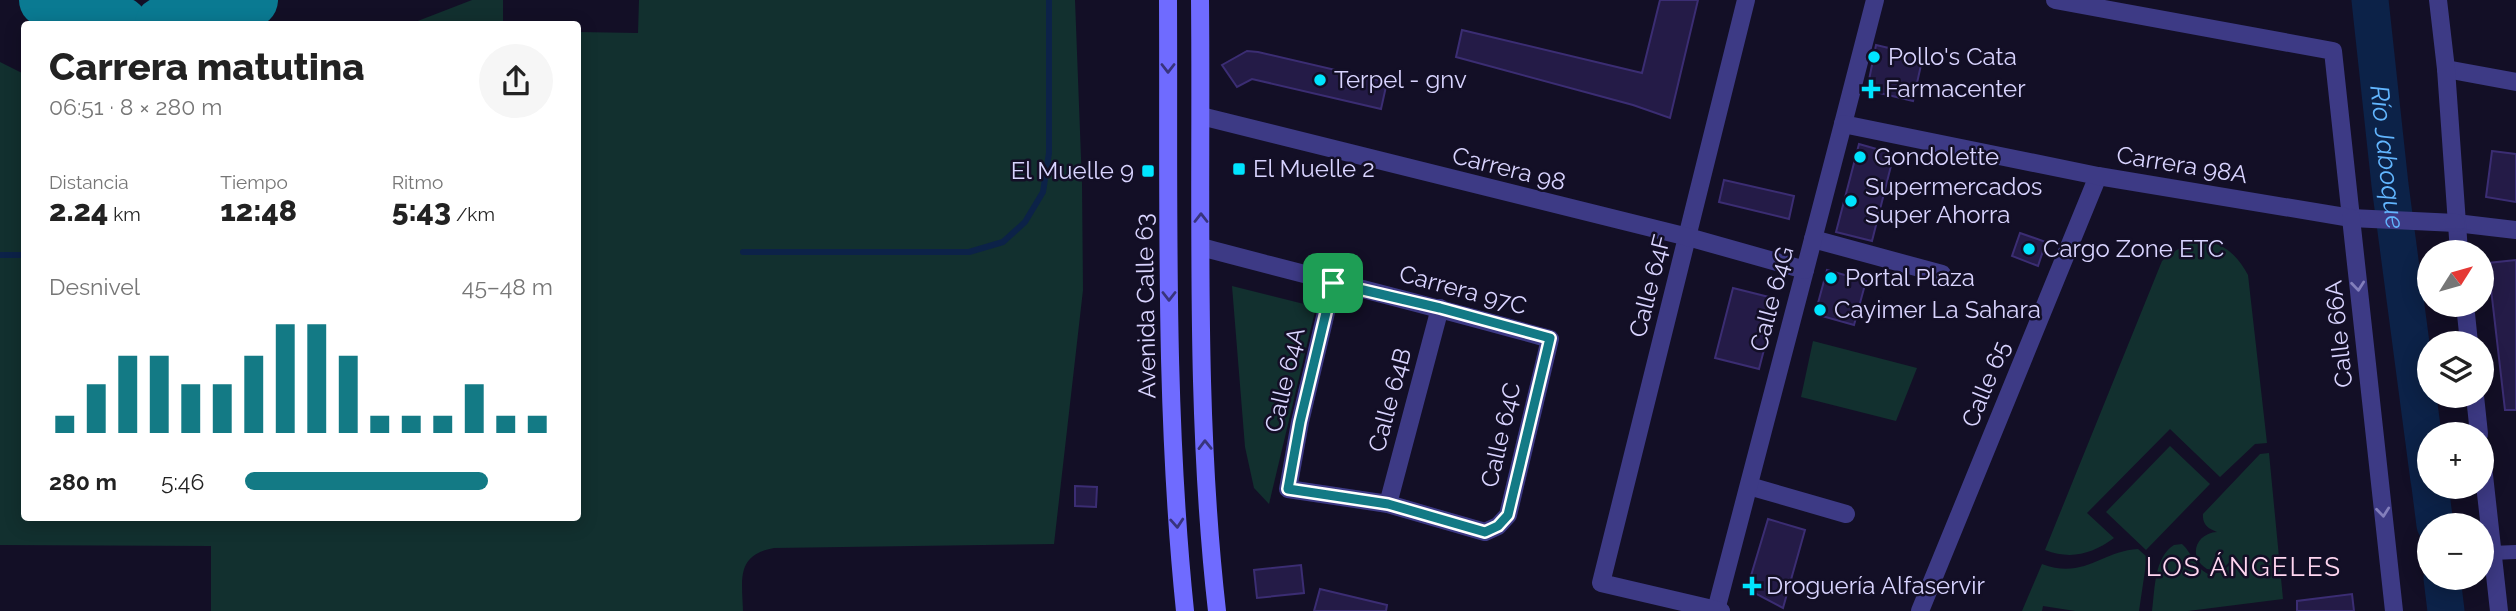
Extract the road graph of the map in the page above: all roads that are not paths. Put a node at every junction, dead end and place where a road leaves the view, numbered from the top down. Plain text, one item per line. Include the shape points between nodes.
1 (1168, 0) edge
2 (1200, 0) edge
3 (1746, 0) edge
4 (1875, 0) edge
5 (2056, 0) edge
6 (2438, 0) edge
7 (2446, 69) junction
8 (2516, 82) edge
9 (1201, 116) junction
10 (1843, 124) junction
11 (2098, 176) junction
12 (2351, 218) junction
13 (2449, 223) junction
14 (2516, 230) edge
15 (1688, 237) junction
16 (1813, 239) junction
17 (2455, 240) edge
18 (1201, 247) junction
19 (1805, 270) junction
20 (1942, 274) dead end
21 (1333, 283) junction
22 (1440, 308) junction
23 (1550, 338) joint
24 (1749, 486) junction
25 (1388, 504) junction
26 (1846, 514) dead end
27 (2516, 552) edge
28 (2494, 553) edge
29 (2494, 570) edge
30 (1718, 610) edge
31 (1185, 611) edge
32 (1217, 611) edge
33 (1920, 611) edge
34 (2394, 611) edge
35 (2499, 611) edge

1 -> 31 main road, Avenida Calle 63 via 1172,439
2 - 9 main road
3 - 15 street, Calle 64F
4 - 10 street, Calle 64G
5 - 12 street, Calle 66A via 2333,51
6 - 7 street
7 - 8 street
7 - 13 street
9 - 15 street, Carrera 98
18 -> 9 main road
10 - 11 street, Carrera 98A
10 - 16 street, Calle 64G
11 - 12 street, Carrera 98A
11 - 33 street, Calle 65
12 - 13 street, Carrera 98A
12 -> 34 street, Calle 66A
13 - 14 street, Carrera 98A
13 - 17 street
15 - 19 street, Carrera 98
15 - 30 street, Calle 64F via 1601,583
16 - 19 street, Calle 64G
16 - 20 street
18 - 21 street, Carrera 97C
32 -> 18 main road via 1206,474
19 - 24 street, Calle 64G
21 - 22 street, Carrera 97C
21 - 25 street, Calle 64A via 1288,489
22 - 23 street, Carrera 97C
22 - 25 street, Calle 64B
23 - 25 street, Calle 64C via 1508,515 1498,526 1485,532
24 - 26 street
24 - 30 street, Calle 64G
27 - 28 street
29 - 35 street

